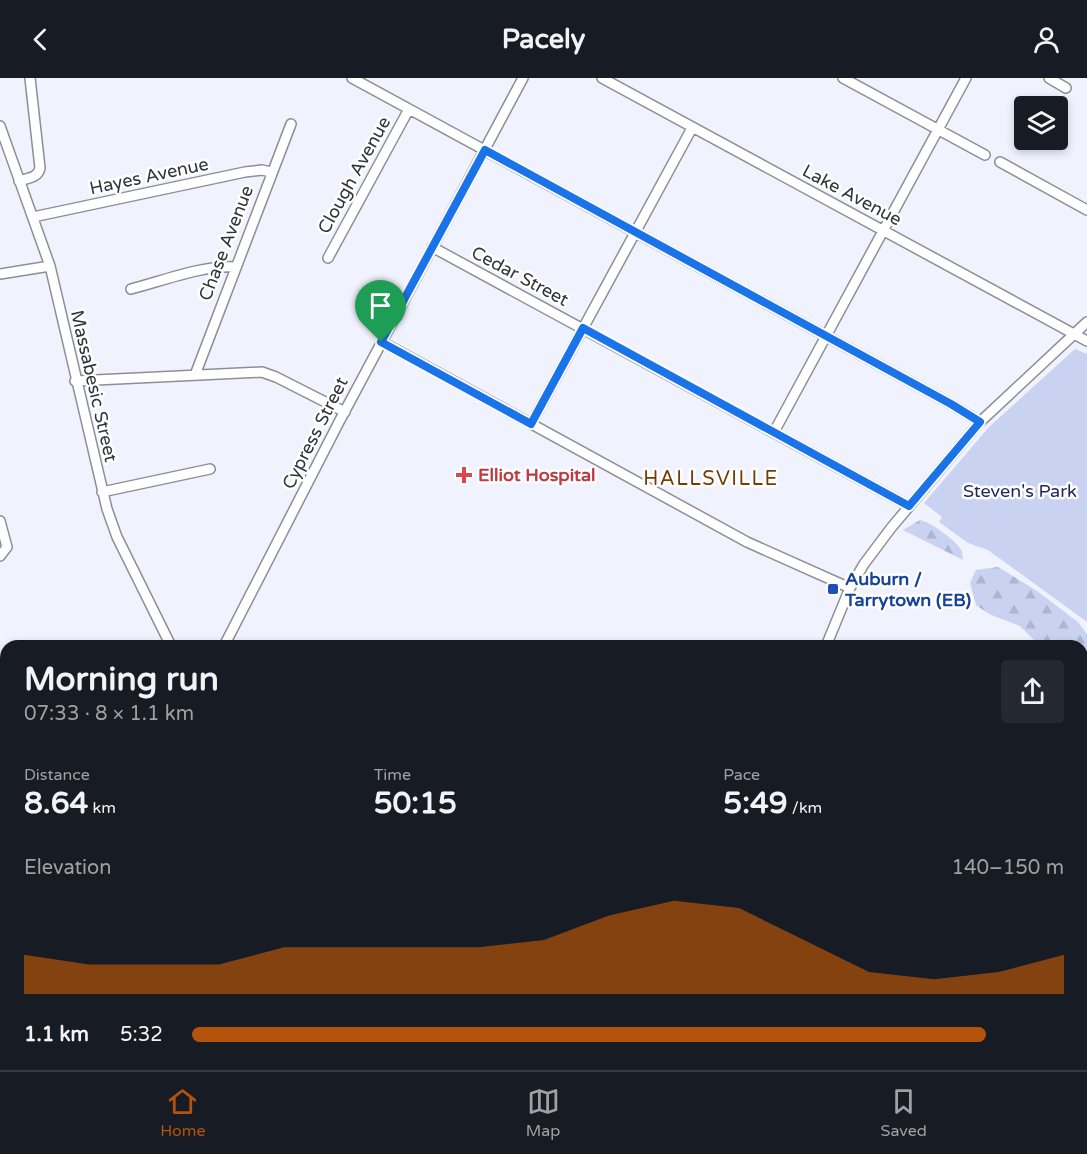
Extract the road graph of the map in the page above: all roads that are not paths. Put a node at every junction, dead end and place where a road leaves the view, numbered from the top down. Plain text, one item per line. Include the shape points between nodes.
1 (30, 78) edge
2 (352, 78) edge
3 (523, 78) edge
4 (602, 78) edge
5 (843, 78) edge
6 (966, 78) edge
7 (1049, 78) edge
8 (1066, 88) dead end
9 (410, 109) junction
10 (291, 124) dead end
11 (0, 126) edge
12 (692, 128) junction
13 (938, 130) junction
14 (485, 150) junction
15 (985, 155) dead end
16 (1000, 162) dead end
17 (271, 172) junction
18 (20, 181) junction
19 (1087, 210) edge
20 (33, 217) junction
21 (882, 230) junction
22 (634, 231) junction
23 (432, 247) junction
24 (328, 258) dead end
25 (50, 266) junction
26 (234, 267) junction
27 (0, 274) edge
28 (131, 289) dead end
29 (1087, 322) edge
30 (583, 328) junction
31 (826, 336) junction
32 (1075, 336) junction
33 (1087, 341) edge
34 (381, 342) junction
35 (195, 375) junction
36 (75, 381) junction
37 (345, 412) junction
38 (980, 422) junction
39 (531, 424) junction
40 (774, 432) junction
41 (210, 469) dead end
42 (102, 492) junction
43 (909, 506) junction
44 (0, 521) edge
45 (0, 556) edge
46 (850, 588) junction
47 (168, 640) edge
48 (227, 640) edge
49 (828, 640) edge

1 - 18 street via 40,168 35,176
2 - 9 street
3 - 14 street, Cypress Street
4 - 12 street, Lake Avenue
5 - 13 street
6 - 13 street
7 - 8 street
9 - 14 street
9 - 24 street, Clough Avenue
10 - 17 street, Chase Avenue
11 - 18 street, Massabesic Street
12 - 21 street, Lake Avenue
12 - 22 street
13 - 15 street
13 - 21 street
14 - 22 street
14 - 23 street, Cypress Street
16 - 19 street
17 - 20 street, Hayes Avenue via 254,170
17 - 26 street, Chase Avenue
18 - 20 street, Massabesic Street
20 - 25 street, Massabesic Street
21 - 31 street
21 - 32 street, Lake Avenue
22 - 30 street
22 - 31 street
23 - 30 street, Cedar Street
23 - 34 street, Cypress Street
25 - 27 street
25 - 36 street, Massabesic Street
26 - 28 street via 223,266
26 - 35 street, Chase Avenue
29 - 32 street
30 - 39 street
30 - 40 street, Cedar Street
31 - 38 street
31 - 40 street
32 - 33 street, Lake Avenue
32 - 38 street
34 - 37 street, Cypress Street
34 - 39 street
35 - 36 street
35 - 37 street via 268,374
36 - 42 street, Massabesic Street
37 - 48 street, Cypress Street
38 - 43 street
39 - 46 street via 747,542
40 - 43 street, Cedar Street
41 - 42 street
42 - 47 street, Massabesic Street via 117,537
43 - 46 street
44 - 45 street via 7,547
46 - 49 street

